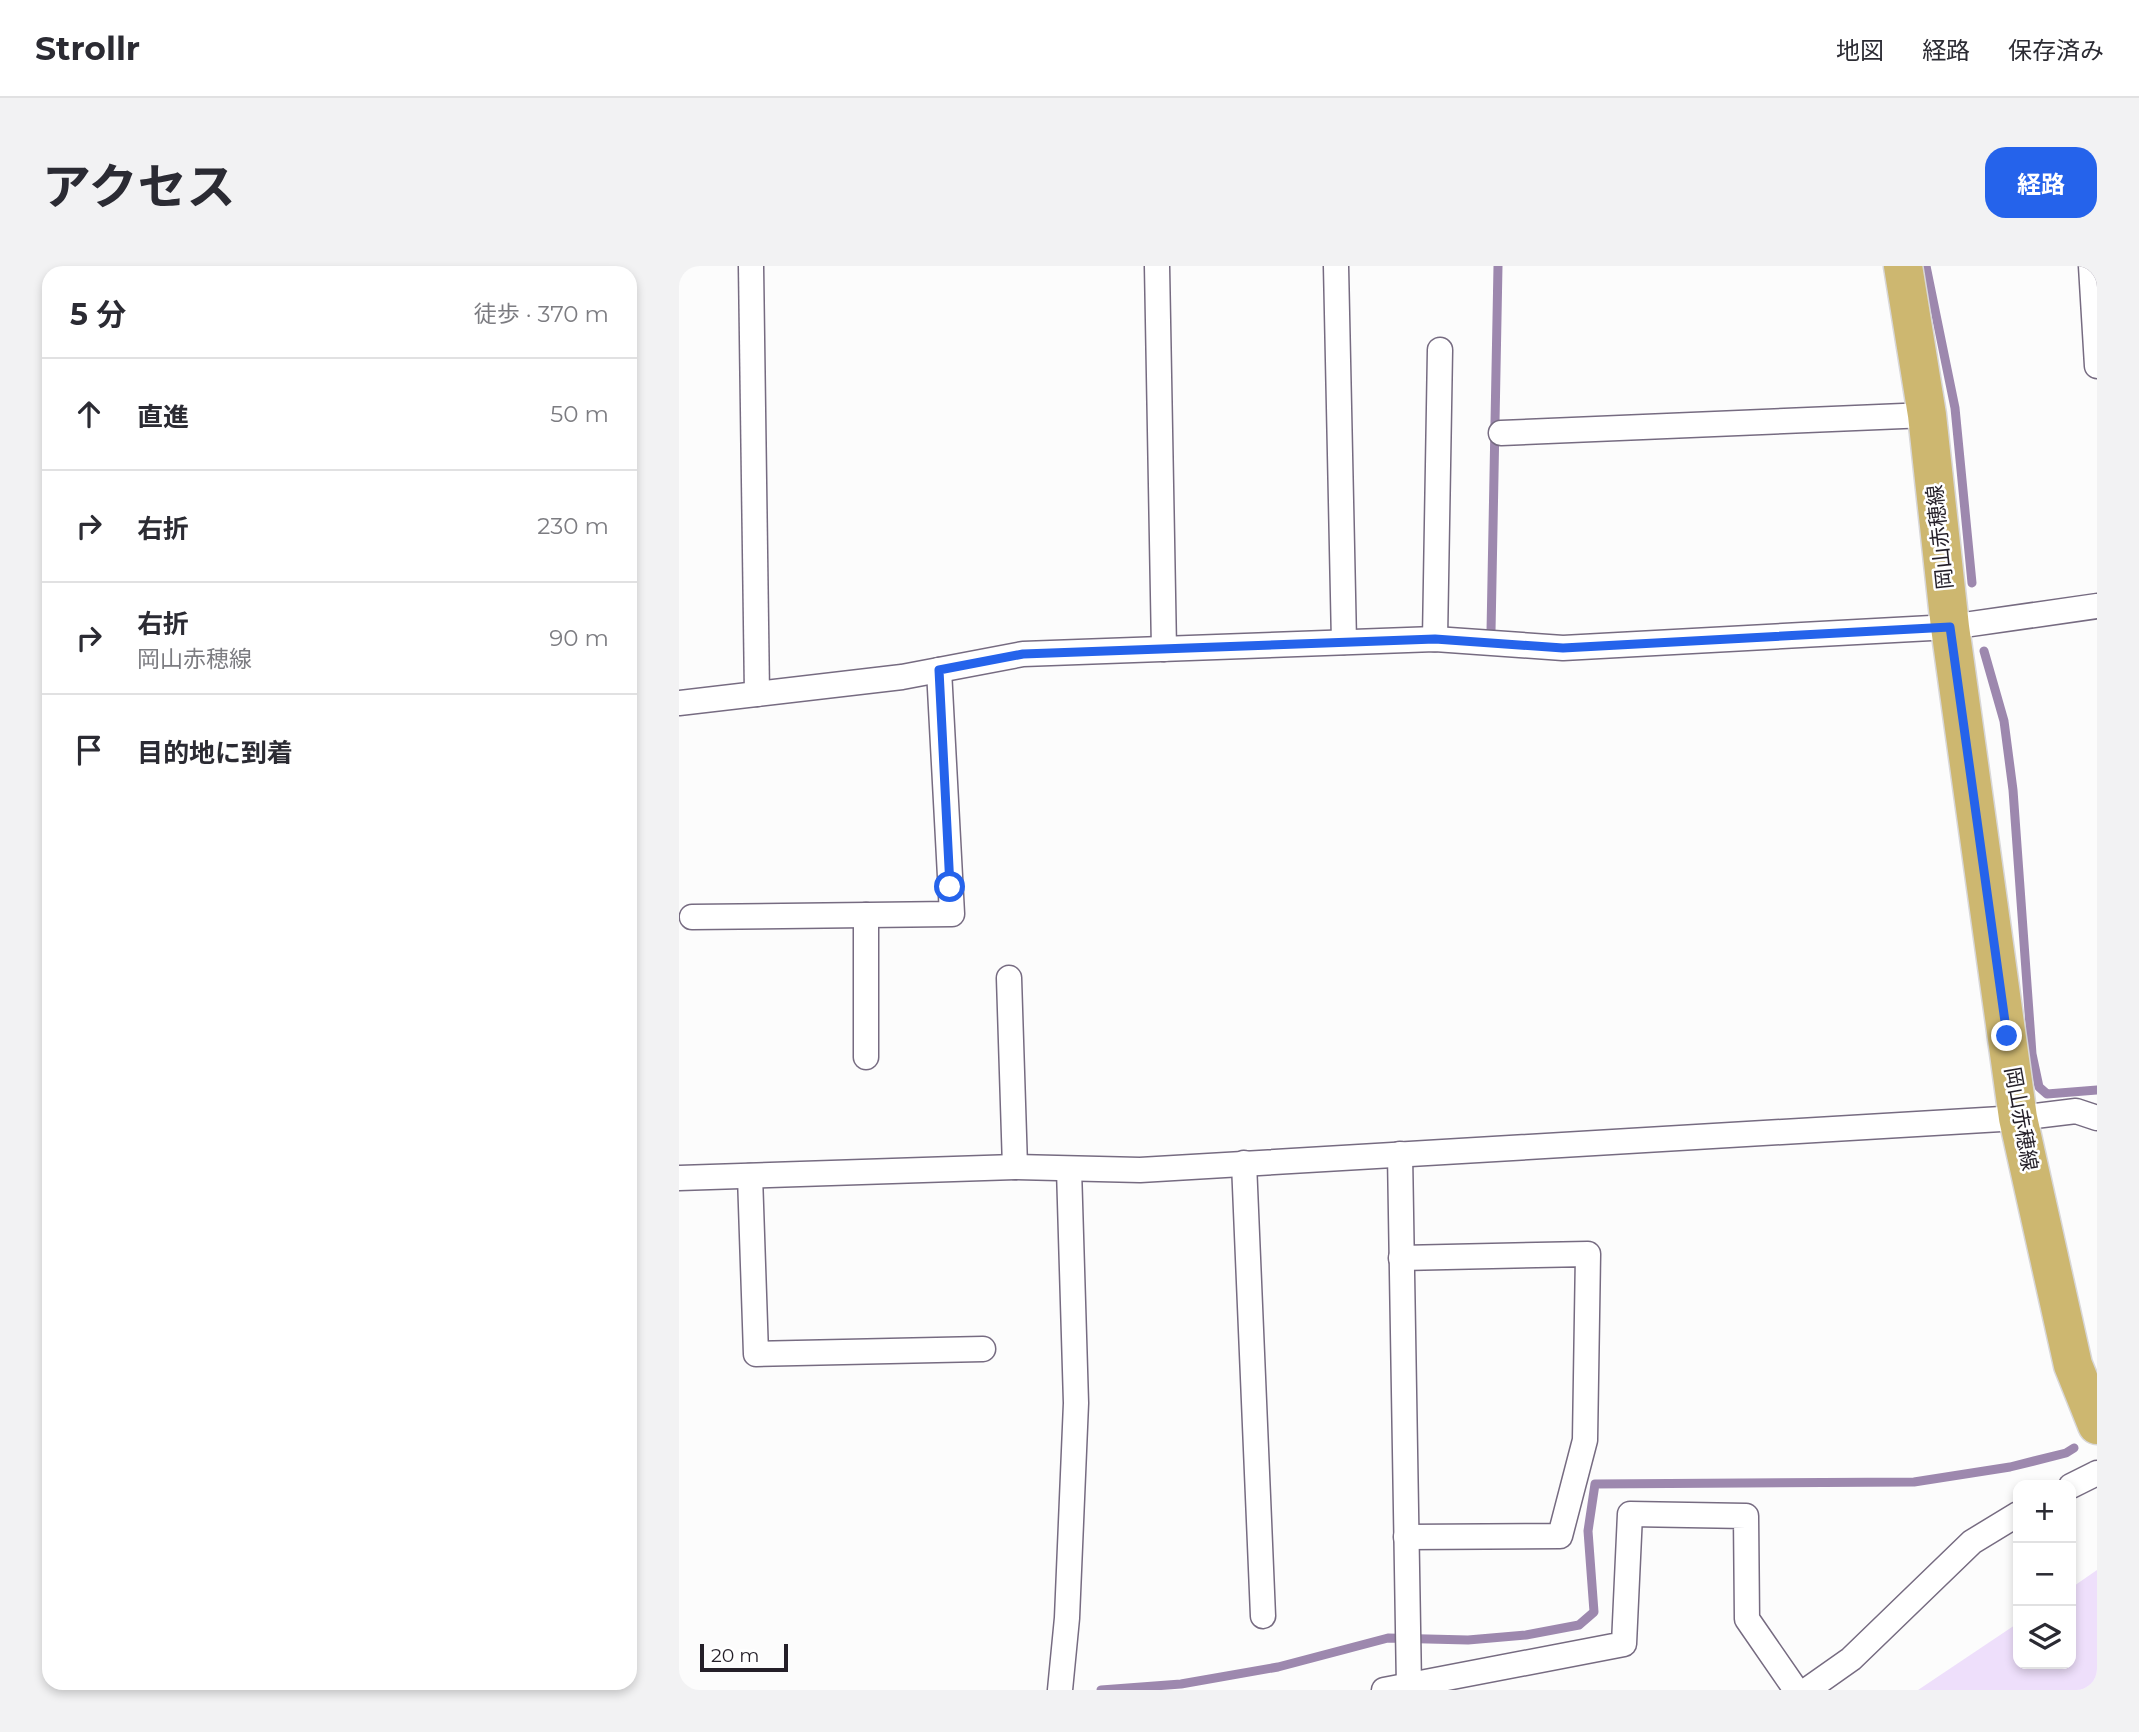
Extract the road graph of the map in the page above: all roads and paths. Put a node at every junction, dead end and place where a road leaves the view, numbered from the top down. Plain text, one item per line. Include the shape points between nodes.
1 (751, 266) edge
2 (1157, 266) edge
3 (1336, 266) edge
4 (1903, 266) edge
5 (2091, 266) edge
6 (1440, 350) dead end
7 (2097, 366) edge
8 (1927, 415) junction
9 (1501, 433) dead end
10 (2097, 606) edge
11 (1950, 627) junction
12 (1435, 639) junction
13 (1344, 642) junction
14 (1164, 649) junction
15 (939, 670) junction
16 (757, 694) junction
17 (679, 703) edge
18 (866, 915) junction
19 (692, 917) dead end
20 (1010, 978) dead end
21 (866, 1057) dead end
22 (2018, 1118) junction
23 (2097, 1118) edge
24 (1400, 1154) junction
25 (1244, 1163) junction
26 (1015, 1167) junction
27 (1069, 1169) junction
28 (750, 1176) junction
29 (679, 1178) edge
30 (1401, 1258) junction
31 (983, 1349) dead end
32 (2097, 1425) edge
33 (2097, 1473) edge
34 (2076, 1484) edge
35 (2013, 1517) edge
36 (1406, 1537) junction
37 (1263, 1616) dead end
38 (1409, 1687) junction
39 (1060, 1688) edge
40 (1384, 1690) edge
41 (1796, 1690) edge
42 (1807, 1690) edge

1 - 16 street
2 - 14 street
3 - 13 street
4 - 8 main road, 岡山赤穂線
5 - 7 street
6 - 12 street
8 - 9 street
8 - 11 main road, 岡山赤穂線
10 - 11 street
11 - 12 street via 1563,648
11 - 22 main road, 岡山赤穂線
12 - 13 street
13 - 14 street
14 - 15 street via 1023,654
15 - 16 street
15 - 18 street via 952,915
16 - 17 street
18 - 19 street
18 - 21 street
20 - 26 street
22 - 23 street via 2076,1111
22 - 24 street
22 - 32 main road, 岡山赤穂線 via 2073,1365
24 - 25 street
24 - 30 street
25 - 27 street
25 - 37 street
26 - 27 street
26 - 28 street
27 - 39 street via 1076,1404
28 - 29 street
28 - 31 street via 756,1354
30 - 36 street
30 - 36 street via 1588,1254 1585,1440 1560,1536
33 - 34 street
35 - 42 street via 1972,1542 1851,1659
36 - 38 street
38 - 40 street
38 - 41 street via 1624,1644 1630,1514 1745,1516 1748,1619

